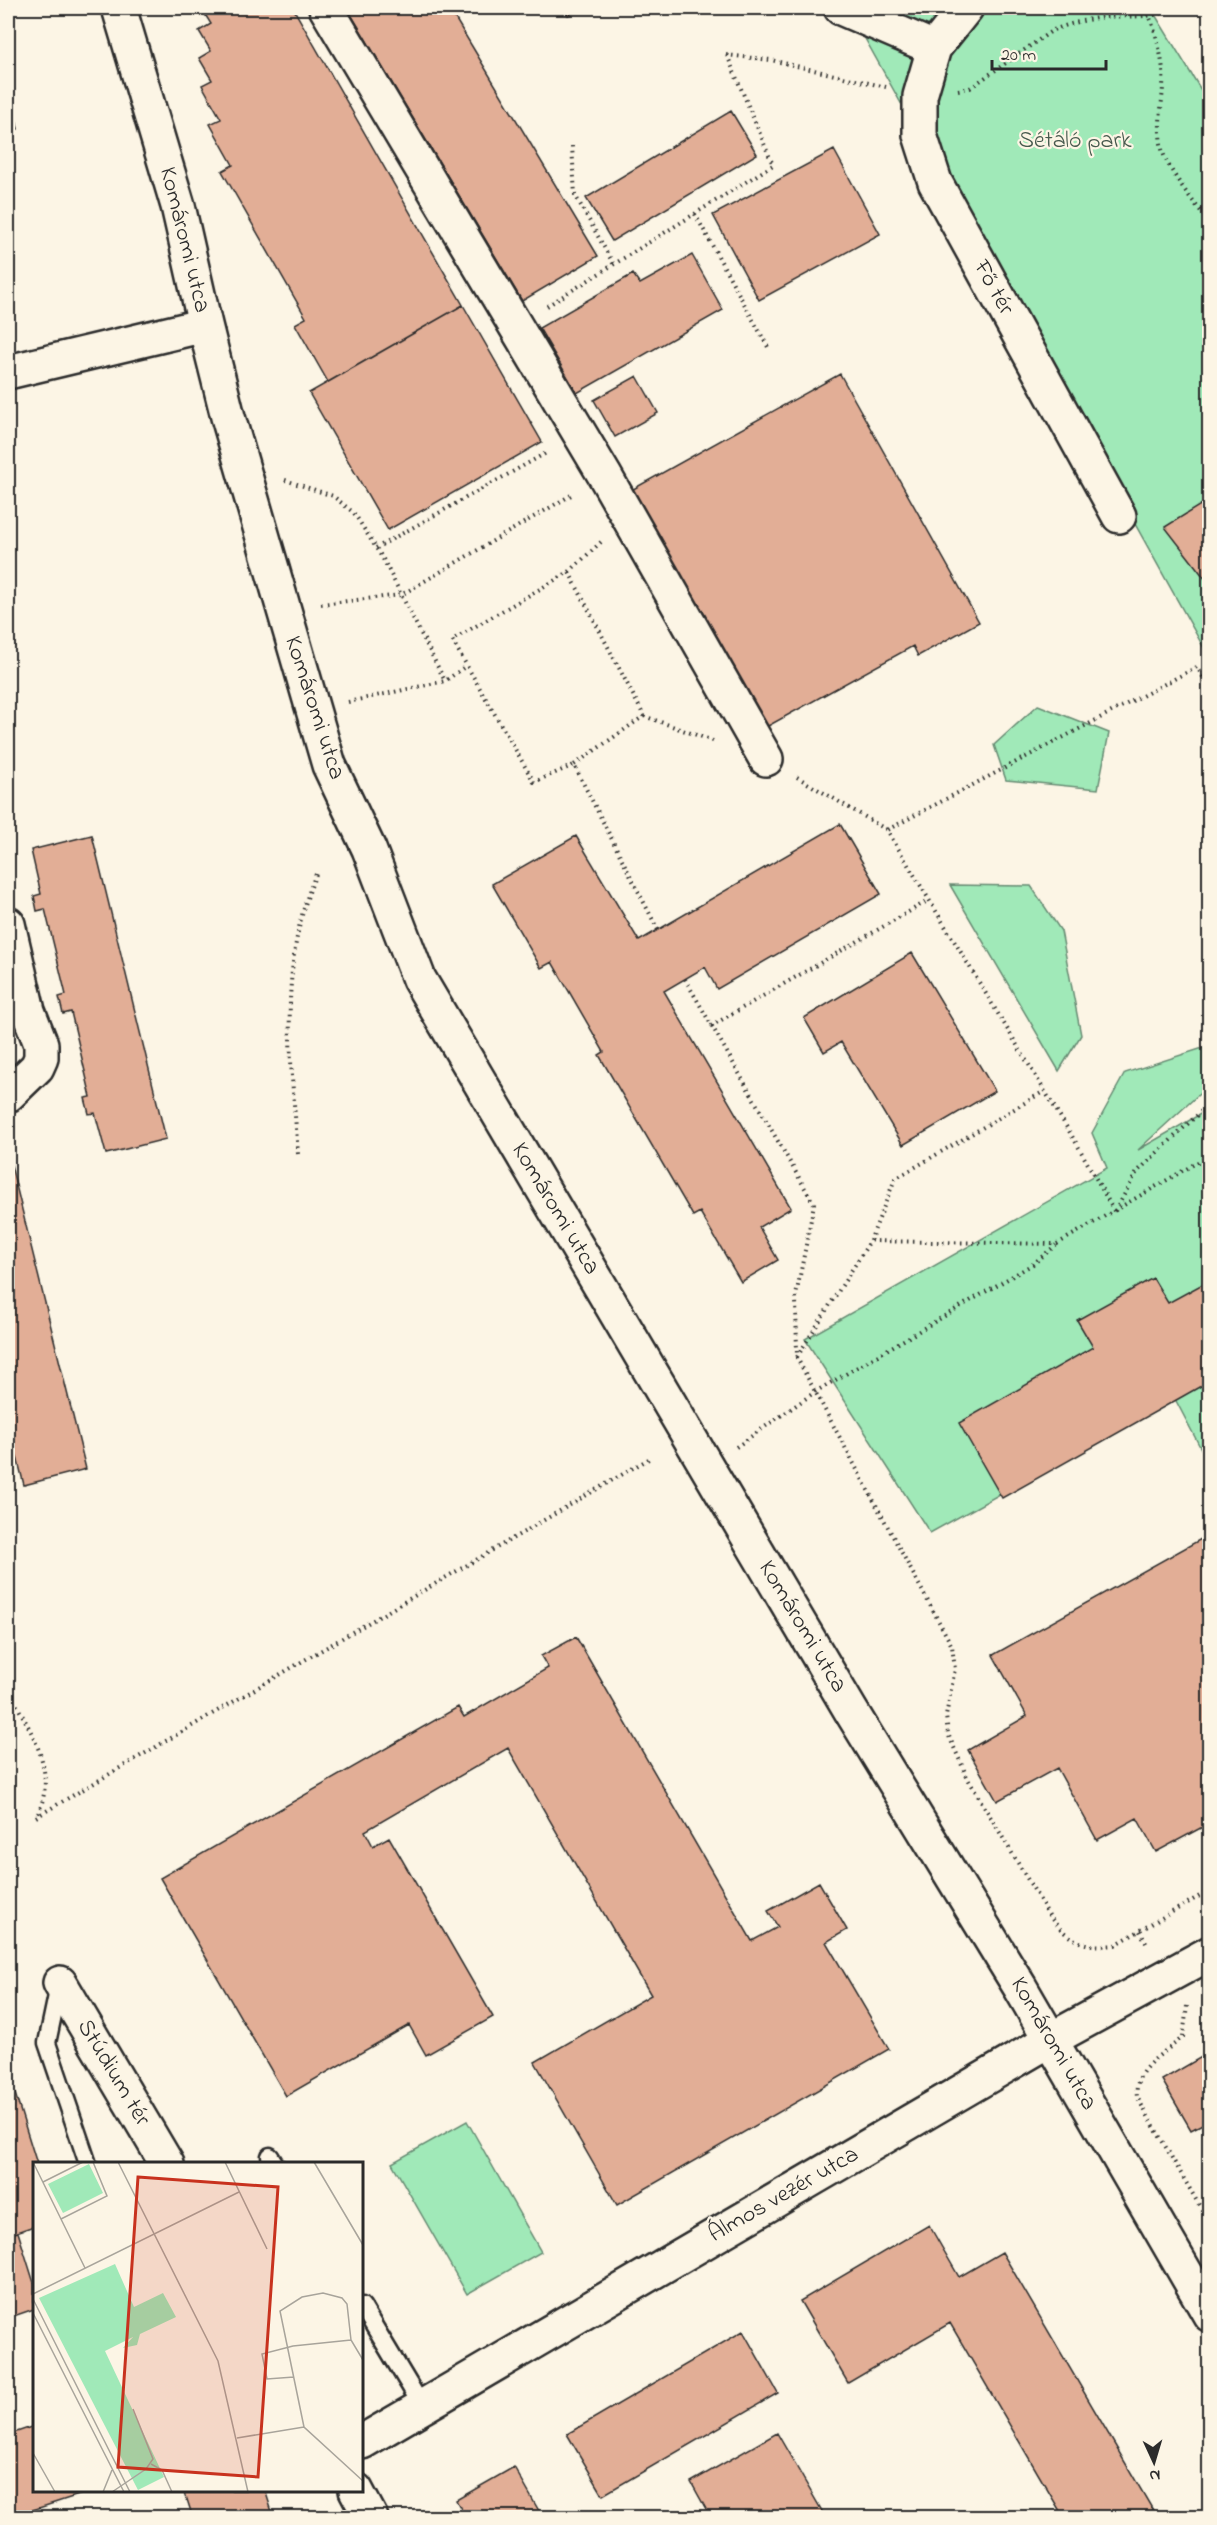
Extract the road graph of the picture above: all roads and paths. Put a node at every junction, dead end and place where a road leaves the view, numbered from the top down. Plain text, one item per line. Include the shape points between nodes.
1 (119, 8) edge
2 (326, 8) edge
3 (840, 8) edge
4 (966, 8) edge
5 (1145, 8) edge
6 (1175, 8) edge
7 (1150, 16) junction
8 (934, 48) junction
9 (726, 55) dead end
10 (572, 146) dead end
11 (695, 214) junction
12 (1209, 223) edge
13 (614, 265) junction
14 (205, 325) junction
15 (516, 325) junction
16 (769, 349) dead end
17 (8, 372) edge
18 (580, 434) junction
19 (605, 476) junction
20 (285, 480) dead end
21 (1119, 516) dead end
22 (628, 517) junction
23 (376, 548) junction
24 (569, 572) junction
25 (401, 595) junction
26 (317, 604) dead end
27 (466, 666) junction
28 (445, 681) junction
29 (1209, 689) edge
30 (345, 702) dead end
31 (644, 716) junction
32 (714, 741) dead end
33 (766, 759) joint
34 (574, 765) junction
35 (887, 830) junction
36 (316, 874) dead end
37 (928, 900) junction
38 (8, 924) edge
39 (658, 930) dead end
40 (685, 979) dead end
41 (711, 1026) junction
42 (1043, 1092) junction
43 (8, 1095) edge
44 (1209, 1103) edge
45 (298, 1154) dead end
46 (1209, 1155) edge
47 (1114, 1211) junction
48 (870, 1241) junction
49 (1057, 1244) junction
50 (797, 1358) junction
51 (815, 1392) junction
52 (734, 1449) dead end
53 (652, 1457) dead end
54 (8, 1689) edge
55 (1209, 1890) edge
56 (1209, 1953) edge
57 (60, 1983) joint
58 (1188, 2007) dead end
59 (1050, 2040) junction
60 (88, 2162) edge
61 (166, 2162) edge
62 (1209, 2224) edge
63 (363, 2308) edge
64 (1209, 2315) edge
65 (422, 2406) junction
66 (363, 2441) edge
67 (357, 2492) edge
68 (371, 2517) edge

1 - 14 street, Komáromi utca via 178,206
2 - 15 street
3 - 8 street
4 - 8 street, Fő tér
5 - 7 path
6 - 7 path
7 - 12 path via 1162,70 1162,151
8 - 21 street, Fő tér via 920,96 920,135 935,182
9 - 11 path via 773,165
10 - 13 path via 575,195
11 - 13 path
11 - 16 path
13 - 15 path
14 - 17 street
14 - 59 street, Komáromi utca via 329,765 369,849 419,979
15 - 18 street
18 - 19 street
18 - 23 path
19 - 22 street
19 - 25 path
20 - 23 path via 345,504
22 - 24 path
22 - 33 street
23 - 25 path
24 - 27 path via 452,640
24 - 31 path
25 - 26 path
25 - 28 path
27 - 28 path
27 - 34 path via 534,782
28 - 30 path
29 - 35 path via 1197,667
31 - 32 path
31 - 34 path
33 - 35 path
34 - 39 path
35 - 37 path
36 - 45 path via 292,963 288,1011
37 - 41 path
37 - 42 path
38 - 43 street via 28,1011 41,1044 41,1058 38,1067
40 - 41 path
41 - 50 path via 813,1204 796,1296
42 - 47 path
42 - 48 path via 895,1179
44 - 47 path via 1137,1172
46 - 47 path
47 - 49 path
48 - 49 path
48 - 50 path
49 - 51 path via 1033,1264
50 - 51 path
51 - 52 path
51 - 55 path via 952,1646 955,1669 946,1716 948,1734 968,1779 1050,1917 1073,1940 1115,1945
53 - 54 path via 36,1817 45,1791 44,1764
56 - 59 street, Álmos vezér utca
57 - 60 lane via 47,2043
57 - 61 street, Stúdium tér
58 - 62 path via 1183,2037 1144,2068 1136,2091
59 - 64 street, Komáromi utca
59 - 65 street, Álmos vezér utca
63 - 65 lane
65 - 66 street, Álmos vezér utca
67 - 68 street

